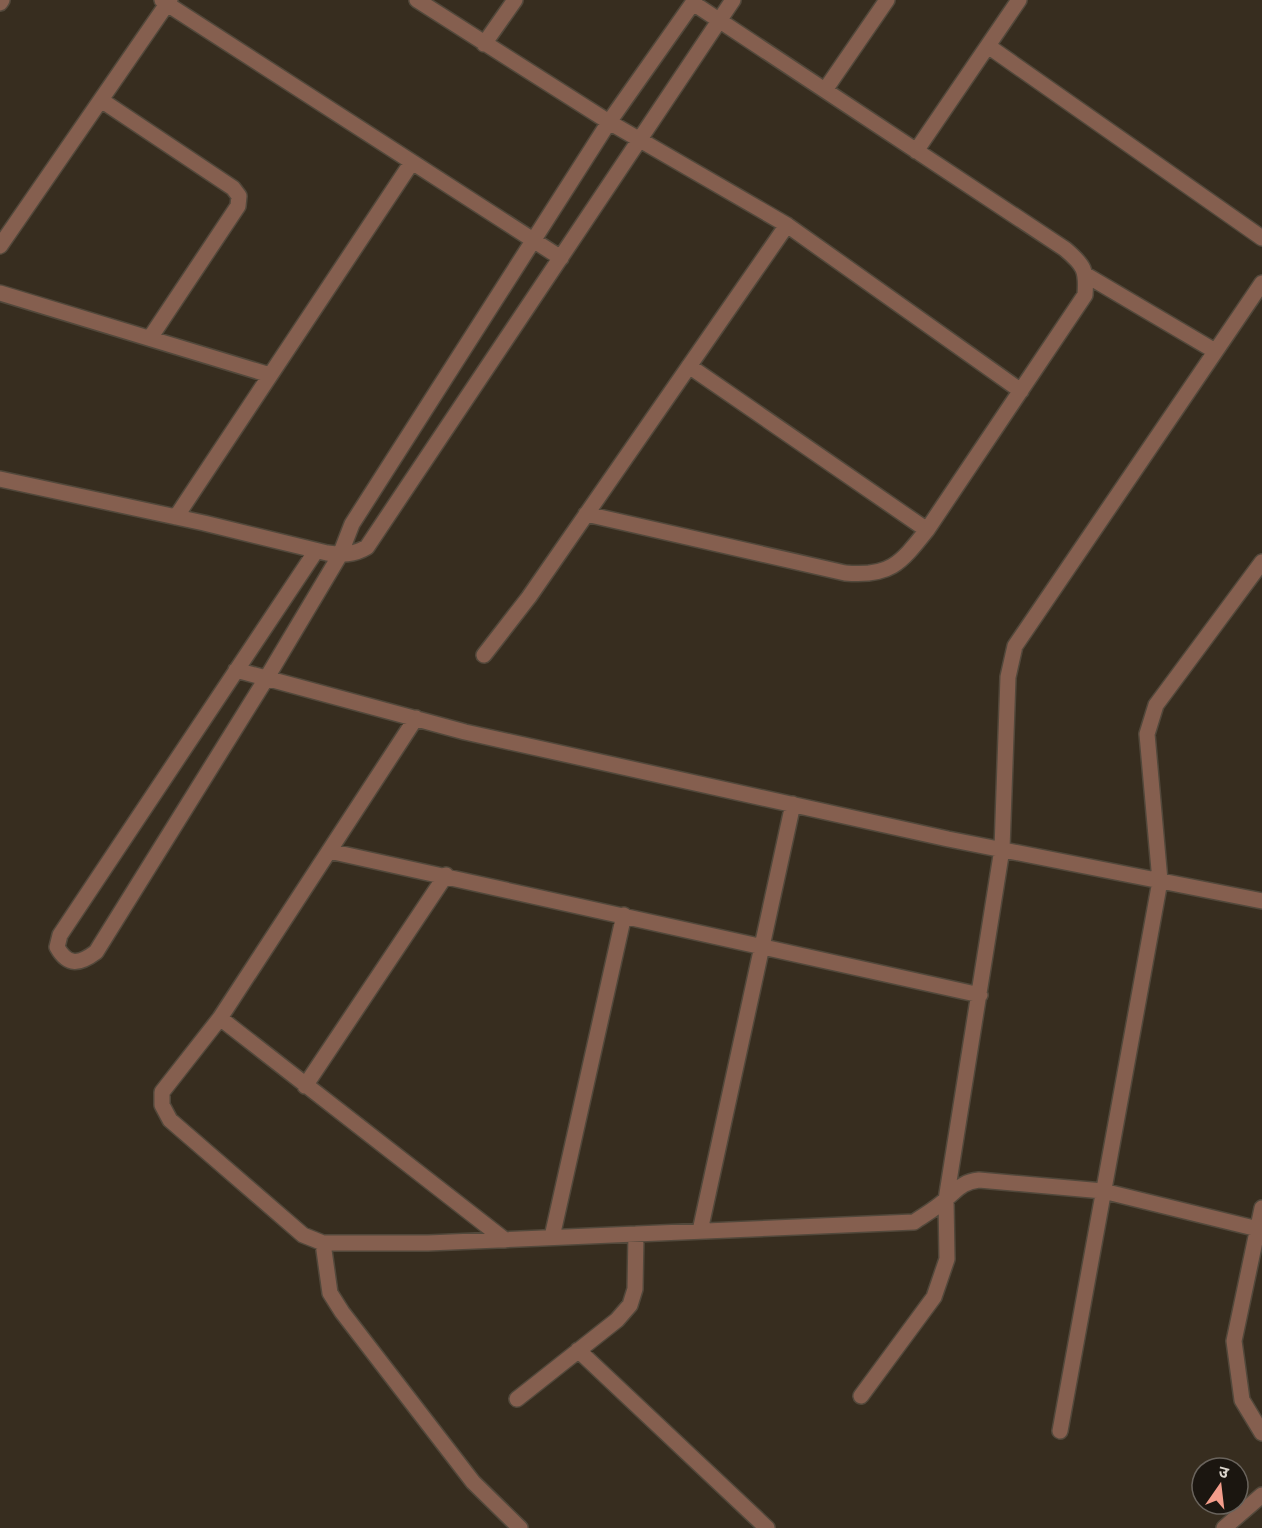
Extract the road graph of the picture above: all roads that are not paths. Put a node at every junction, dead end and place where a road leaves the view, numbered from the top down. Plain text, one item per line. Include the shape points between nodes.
1 (417, 0) edge
2 (515, 0) edge
3 (733, 0) edge
4 (887, 0) edge
5 (1019, 0) edge
6 (166, 1) edge
7 (694, 2) edge
8 (718, 22) junction
9 (484, 44) junction
10 (988, 46) junction
11 (825, 90) junction
12 (101, 100) junction
13 (609, 122) junction
14 (642, 139) junction
15 (916, 151) junction
16 (412, 162) junction
17 (787, 225) junction
18 (1262, 238) edge
19 (532, 241) junction
20 (0, 246) edge
21 (561, 258) junction
22 (1086, 275) junction
23 (1262, 283) edge
24 (0, 293) edge
25 (150, 338) junction
26 (1215, 351) junction
27 (689, 366) junction
28 (270, 375) junction
29 (1021, 391) junction
30 (0, 479) edge
31 (586, 514) junction
32 (176, 517) junction
33 (927, 530) junction
34 (316, 551) junction
35 (340, 555) junction
36 (1262, 562) edge
37 (484, 655) dead end
38 (236, 670) junction
39 (266, 679) junction
40 (416, 718) junction
41 (793, 804) junction
42 (1002, 849) junction
43 (329, 851) junction
44 (446, 875) junction
45 (1160, 881) junction
46 (1262, 901) edge
47 (624, 915) junction
48 (762, 946) junction
49 (980, 995) junction
50 (220, 1018) junction
51 (305, 1086) junction
52 (1103, 1191) junction
53 (946, 1200) junction
54 (1262, 1208) edge
55 (1260, 1229) edge
56 (700, 1231) junction
57 (636, 1234) junction
58 (552, 1238) junction
59 (505, 1239) junction
60 (324, 1243) junction
61 (579, 1350) junction
62 (861, 1396) dead end
63 (517, 1399) dead end
64 (1059, 1431) dead end
65 (1262, 1433) edge
66 (1262, 1495) edge
67 (520, 1528) edge
68 (767, 1528) edge
69 (1224, 1528) edge

1 - 9 street
2 - 9 street
3 - 8 street
4 - 11 street
5 - 10 street
6 - 12 street
6 - 16 street
7 - 8 street
7 - 13 street
8 - 11 street
8 - 14 street
9 - 13 street
10 - 15 street
10 - 18 street
11 - 15 street
12 - 20 street
12 - 25 street via 233,188 239,196 238,206
13 - 14 street
13 - 19 street
14 - 17 street
14 - 21 street
15 - 22 street via 1065,249 1080,262
16 - 19 street
16 - 28 street
17 - 27 street
17 - 29 street
19 - 21 street
19 - 35 street via 352,524
21 - 35 street via 367,547
22 - 26 street
22 - 29 street via 1084,296
23 - 26 street
24 - 25 street
25 - 28 street
26 - 42 street via 1015,646 1008,677
27 - 31 street
27 - 33 street
28 - 32 street
29 - 33 street
30 - 32 street
31 - 33 street via 845,573 866,574 887,571 902,561
31 - 37 street
32 - 34 street
34 - 35 street
34 - 38 street
35 - 39 street
36 - 45 street via 1150,718 1147,734
38 - 39 street
38 - 39 street via 60,935 57,947 62,957 82,962 96,952
39 - 40 street
40 - 41 street
40 - 43 street
41 - 42 street
41 - 48 street
42 - 45 street
42 - 49 street
43 - 44 street
43 - 50 street
44 - 47 street
44 - 51 street
45 - 46 street
45 - 52 street
47 - 48 street
47 - 58 street
48 - 49 street
48 - 56 street
49 - 53 street
50 - 51 street
50 - 60 street via 162,1092 162,1105 170,1120 303,1235
51 - 59 street
52 - 53 street via 979,1180 958,1186
52 - 55 street
52 - 64 street
53 - 56 street via 914,1222
53 - 62 street via 947,1259 934,1297
54 - 55 street
55 - 65 street via 1234,1341 1242,1400
56 - 57 street
57 - 58 street
57 - 61 street via 630,1305
58 - 59 street
59 - 60 street
60 - 67 street via 330,1293 342,1312 473,1482
61 - 63 street
61 - 68 street
66 - 69 street

